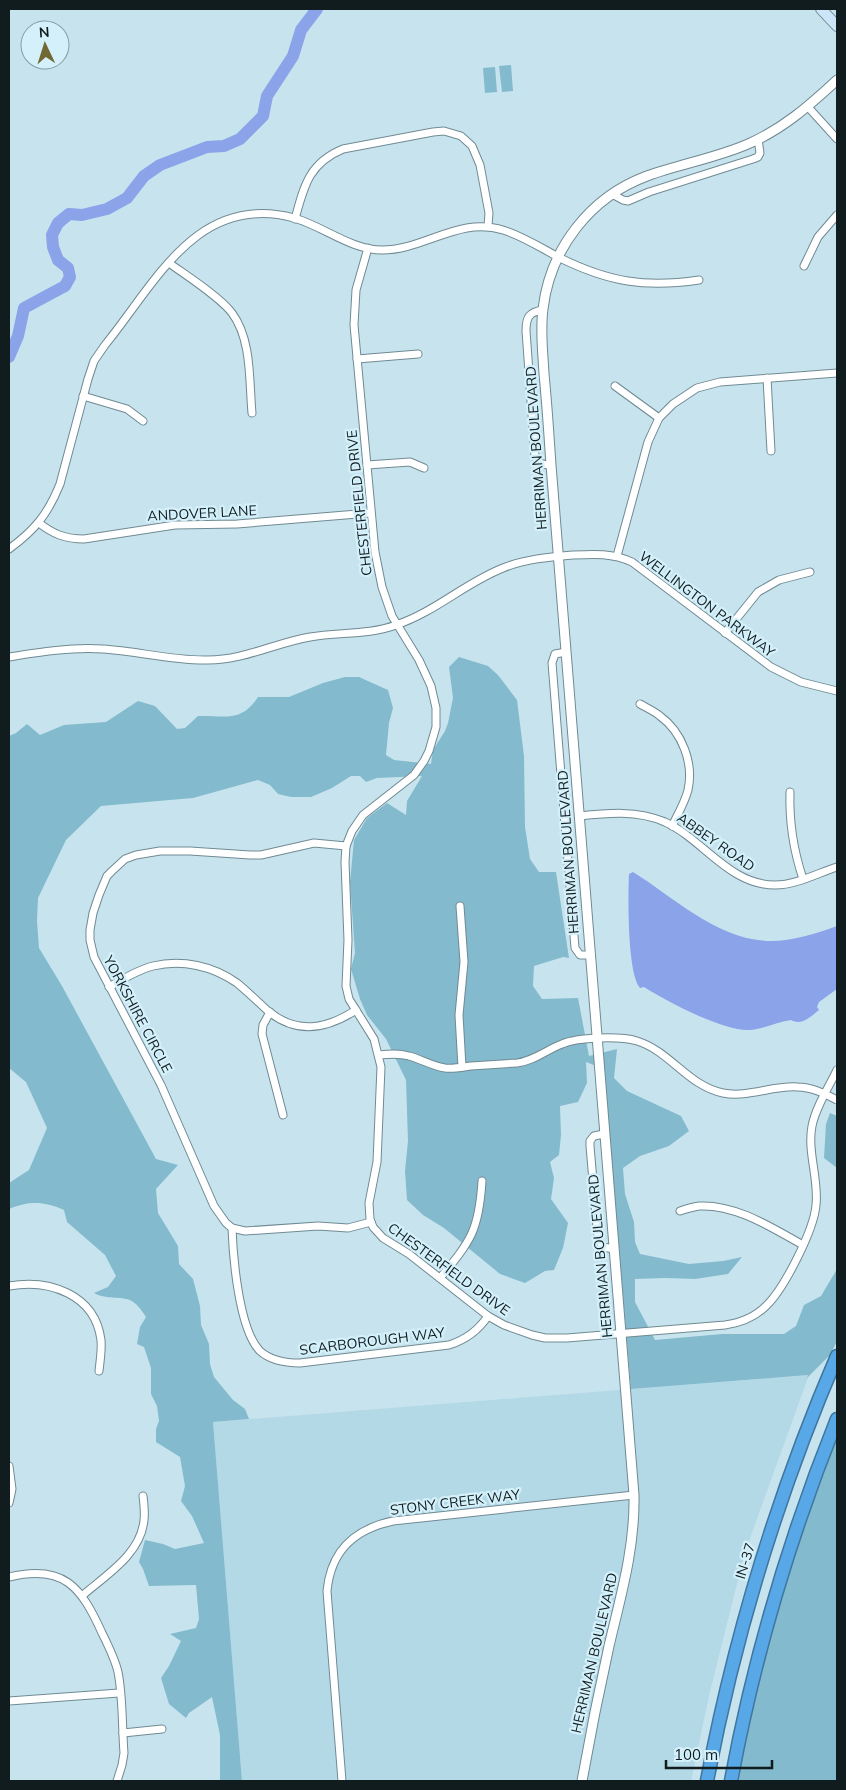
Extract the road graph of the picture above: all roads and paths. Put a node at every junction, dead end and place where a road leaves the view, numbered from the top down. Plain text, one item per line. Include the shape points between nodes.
1 (821, 9) edge
2 (837, 26) edge
3 (837, 80) edge
4 (808, 107) junction
5 (837, 139) edge
6 (758, 140) junction
7 (612, 194) junction
8 (837, 215) edge
9 (294, 219) junction
10 (488, 226) junction
11 (368, 248) junction
12 (558, 256) junction
13 (169, 262) junction
14 (804, 266) dead end
15 (699, 280) dead end
16 (542, 310) junction
17 (418, 354) dead end
18 (357, 359) junction
19 (837, 373) edge
20 (767, 378) junction
21 (615, 386) dead end
22 (83, 396) junction
23 (252, 413) dead end
24 (659, 418) junction
25 (143, 421) dead end
26 (771, 450) dead end
27 (367, 465) junction
28 (551, 465) junction
29 (424, 468) dead end
30 (370, 513) junction
31 (39, 523) junction
32 (9, 549) edge
33 (558, 556) junction
34 (617, 556) junction
35 (810, 572) dead end
36 (398, 625) junction
37 (725, 633) junction
38 (566, 652) junction
39 (9, 657) edge
40 (837, 691) edge
41 (640, 704) dead end
42 (790, 792) dead end
43 (579, 816) junction
44 (672, 826) junction
45 (346, 846) junction
46 (837, 867) edge
47 (802, 878) junction
48 (460, 906) dead end
49 (590, 956) junction
50 (108, 987) junction
51 (356, 1010) junction
52 (270, 1012) junction
53 (597, 1039) junction
54 (379, 1055) junction
55 (462, 1067) junction
56 (837, 1070) edge
57 (825, 1094) junction
58 (837, 1100) edge
59 (283, 1116) dead end
60 (604, 1134) junction
61 (482, 1181) dead end
62 (680, 1211) dead end
63 (371, 1222) junction
64 (232, 1228) junction
65 (803, 1245) junction
66 (614, 1249) junction
67 (440, 1278) junction
68 (9, 1286) edge
69 (488, 1316) junction
70 (620, 1334) junction
71 (837, 1356) edge
72 (99, 1371) dead end
73 (837, 1419) edge
74 (9, 1466) edge
75 (634, 1495) junction
76 (143, 1496) dead end
77 (9, 1502) edge
78 (9, 1577) edge
79 (83, 1595) junction
80 (120, 1693) junction
81 (9, 1701) edge
82 (162, 1729) dead end
83 (123, 1733) junction
84 (118, 1781) edge
85 (342, 1781) edge
86 (582, 1781) edge
87 (707, 1781) edge
88 (731, 1781) edge

1 - 2 main road
3 - 4 street, HERRIMAN BOULEVARD
4 - 5 street
4 - 6 street, HERRIMAN BOULEVARD
6 - 7 street, HERRIMAN BOULEVARD via 648,175
6 - 7 street via 760,153 753,159 628,201
7 - 12 street, HERRIMAN BOULEVARD via 577,226
8 - 14 street via 818,237
9 - 10 street via 308,177 336,152 444,131 467,140 476,153 489,212
9 - 11 street
9 - 13 street via 250,215 221,222 192,239
10 - 11 street via 462,228 399,248
10 - 12 street
11 - 18 street, CHESTERFIELD DRIVE via 354,308
12 - 15 street via 593,272 633,282 674,284
12 - 16 street, HERRIMAN BOULEVARD
13 - 22 street via 94,361
13 - 23 street via 224,304 236,320 244,341
16 - 28 street, HERRIMAN BOULEVARD
16 - 28 street via 529,314 526,331 535,456 541,464
17 - 18 street
18 - 27 street, CHESTERFIELD DRIVE
19 - 20 street
20 - 24 street via 706,385 681,397
20 - 26 street
21 - 24 street
22 - 25 street via 127,409
22 - 31 street via 60,484
24 - 34 street via 648,442
27 - 29 street via 410,462
27 - 30 street, CHESTERFIELD DRIVE
28 - 33 street, HERRIMAN BOULEVARD
30 - 31 street, ANDOVER LANE via 237,524 175,525 84,539 56,535
30 - 36 street, CHESTERFIELD DRIVE via 378,573
31 - 32 street
33 - 34 street, WELLINGTON PARKWAY
33 - 36 street, WELLINGTON PARKWAY via 503,568
33 - 38 street, HERRIMAN BOULEVARD
34 - 37 street, WELLINGTON PARKWAY via 648,573
35 - 37 street via 780,580 758,592
36 - 39 street, WELLINGTON PARKWAY via 310,637 238,657 210,660 90,648
36 - 45 street, CHESTERFIELD DRIVE via 427,675 436,708 436,727 427,756 414,775 363,815
37 - 40 street, WELLINGTON PARKWAY via 770,667 801,682
38 - 43 street, HERRIMAN BOULEVARD
38 - 49 street via 554,654 552,663 575,948 580,955
41 - 44 street via 665,720 686,753 690,770 688,789
42 - 47 street via 792,841
43 - 44 street, ABBEY ROAD via 629,813 652,817
43 - 49 street, HERRIMAN BOULEVARD
44 - 47 street, ABBEY ROAD via 748,880 776,885
45 - 50 street, YORKSHIRE CIRCLE via 314,843 261,855 160,851 124,859 103,884 91,923 94,957
45 - 51 street, CHESTERFIELD DRIVE via 346,979 349,999
46 - 47 street, ABBEY ROAD
48 - 55 street via 464,962 459,1015
49 - 53 street, HERRIMAN BOULEVARD
50 - 52 street via 154,966 170,963 194,965 228,978
50 - 64 street, YORKSHIRE CIRCLE via 161,1084 218,1215
51 - 52 street via 337,1022 312,1027 295,1025
51 - 54 street, CHESTERFIELD DRIVE via 370,1030
52 - 59 street via 262,1025 262,1034
53 - 55 street via 561,1044 525,1062
53 - 57 street via 625,1038 649,1046 693,1080 714,1091 742,1094 799,1086
53 - 60 street, HERRIMAN BOULEVARD
54 - 55 street via 402,1054 445,1068
54 - 63 street, CHESTERFIELD DRIVE via 377,1162 369,1203
56 - 57 street
57 - 58 street
57 - 65 street via 814,1117 811,1133 817,1204
60 - 66 street, HERRIMAN BOULEVARD
60 - 66 street via 594,1136 590,1141 598,1239 603,1247
61 - 67 street via 477,1224 466,1245
62 - 65 street via 697,1206 734,1212
63 - 64 street via 348,1228 318,1226 245,1231
63 - 67 street, CHESTERFIELD DRIVE via 383,1238
64 - 69 street, SCARBOROUGH WAY via 233,1253 246,1327 259,1350 276,1360 300,1363 448,1345 477,1330
65 - 70 street via 772,1300 750,1317 725,1325
66 - 70 street, HERRIMAN BOULEVARD
67 - 69 street, CHESTERFIELD DRIVE
68 - 72 street via 53,1287 64,1290 83,1304 92,1315 101,1340
69 - 70 street, CHESTERFIELD DRIVE via 516,1331 546,1338
70 - 75 street, HERRIMAN BOULEVARD
71 - 87 highway, IN-37 via 792,1468 757,1572 729,1676
73 - 88 highway via 814,1477 776,1596 754,1673
74 - 77 street via 12,1489
75 - 85 street, STONY CREEK WAY via 393,1521 368,1528 347,1543 333,1565 327,1591
75 - 86 street, HERRIMAN BOULEVARD via 630,1556
76 - 79 street via 144,1521 138,1542 124,1559
78 - 79 street via 46,1573 69,1583
79 - 80 street via 117,1668
80 - 81 street
80 - 83 street
82 - 83 street
83 - 84 street via 123,1759

